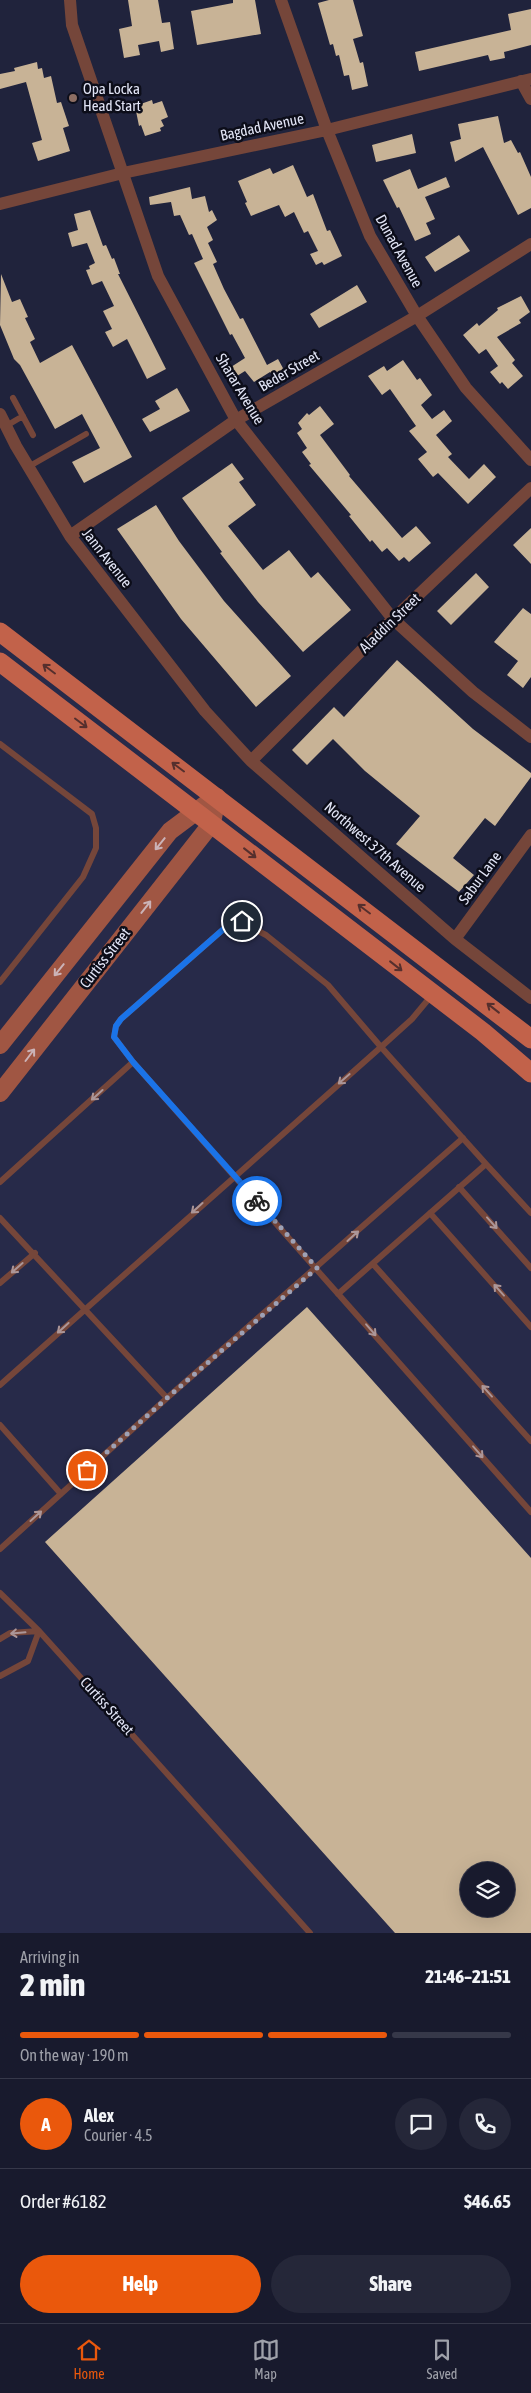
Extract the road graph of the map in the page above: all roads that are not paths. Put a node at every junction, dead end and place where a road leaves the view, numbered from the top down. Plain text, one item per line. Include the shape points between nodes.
1 (70, 0) edge
2 (281, 0) edge
3 (526, 80) edge
4 (531, 99) edge
5 (327, 130) junction
6 (123, 173) junction
7 (0, 204) edge
8 (531, 244) edge
9 (417, 316) junction
10 (13, 398) dead end
11 (0, 414) edge
12 (23, 416) junction
13 (236, 420) junction
14 (6, 426) junction
15 (86, 434) dead end
16 (33, 435) dead end
17 (531, 460) edge
18 (28, 467) junction
19 (531, 488) edge
20 (70, 536) junction
21 (393, 620) junction
22 (0, 632) edge
23 (0, 662) edge
24 (205, 711) joint
25 (531, 737) edge
26 (0, 744) edge
27 (251, 761) junction
28 (217, 797) junction
29 (196, 810) junction
30 (212, 823) junction
31 (531, 835) edge
32 (455, 939) junction
33 (0, 982) edge
34 (433, 994) junction
35 (531, 998) edge
36 (531, 1039) edge
37 (0, 1046) edge
38 (381, 1047) junction
39 (133, 1062) junction
40 (531, 1072) edge
41 (0, 1093) edge
42 (463, 1138) junction
43 (486, 1164) junction
44 (234, 1176) junction
45 (0, 1182) edge
46 (459, 1187) junction
47 (430, 1213) junction
48 (531, 1213) edge
49 (0, 1218) edge
50 (35, 1253) junction
51 (373, 1264) junction
52 (317, 1268) junction
53 (531, 1268) edge
54 (0, 1283) edge
55 (338, 1294) junction
56 (85, 1308) junction
57 (531, 1327) edge
58 (0, 1385) edge
59 (167, 1398) junction
60 (0, 1425) edge
61 (531, 1441) edge
62 (61, 1494) junction
63 (531, 1512) edge
64 (0, 1549) edge
65 (0, 1593) edge
66 (39, 1631) junction
67 (0, 1639) edge
68 (0, 1676) edge
69 (310, 1933) edge

1 - 6 street, Sharar Avenue via 72,26
2 - 5 street, Dunad Avenue
3 - 4 street
3 - 5 street, Bagdad Avenue
5 - 6 street, Bagdad Avenue
5 - 9 street, Dunad Avenue via 370,236
6 - 7 street, Bagdad Avenue
6 - 13 street, Sharar Avenue via 158,276
8 - 9 street, Beder Street
9 - 13 street, Beder Street
9 - 17 street, Dunad Avenue via 466,388
10 - 12 lane
11 - 14 street, Jann Avenue
12 - 14 lane
12 - 16 lane
13 - 20 street, Beder Street
13 - 21 street, Sharar Avenue
14 - 18 street, Jann Avenue
15 - 18 lane
18 - 20 street, Jann Avenue
19 - 21 street, Aladdin Street
20 - 24 street, Jann Avenue
21 - 25 street, Sharar Avenue via 473,692
21 - 27 street, Aladdin Street
28 -> 22 main road
23 -> 29 main road
24 - 27 street, Northwest 37th Avenue
26 - 33 lane via 92,814 96,848 83,876
27 - 32 street, Northwest 37th Avenue
28 - 29 street, Curtiss Street
28 - 30 street
36 -> 28 main road
29 - 30 main road
29 -> 37 street, Curtiss Street via 170,831
30 -> 34 main road
41 -> 30 street, Curtiss Street
31 - 32 street, Sabur Lane
32 - 35 street, Northwest 37th Avenue
34 - 38 lane via 412,1019
34 - 40 main road
38 - 39 lane via 328,985 266,935 235,919 116,1026 114,1037
38 - 42 lane
38 -> 44 lane
39 - 44 lane
39 -> 45 lane
42 - 43 lane
52 -> 42 lane
43 - 46 lane
43 - 48 lane
44 - 52 lane
44 -> 56 lane
46 - 47 lane
46 -> 53 lane
47 - 51 lane
57 -> 47 lane
49 - 50 lane
50 -> 54 lane
50 - 56 lane
51 - 55 lane
61 -> 51 lane
52 - 55 lane
52 - 59 lane
55 -> 63 lane
56 -> 58 lane
56 - 59 lane
59 - 62 lane
60 - 62 lane
64 -> 62 lane
65 - 66 lane, Curtiss Street
66 -> 67 lane via 10,1633
66 - 68 lane via 28,1660
66 - 69 lane, Curtiss Street

